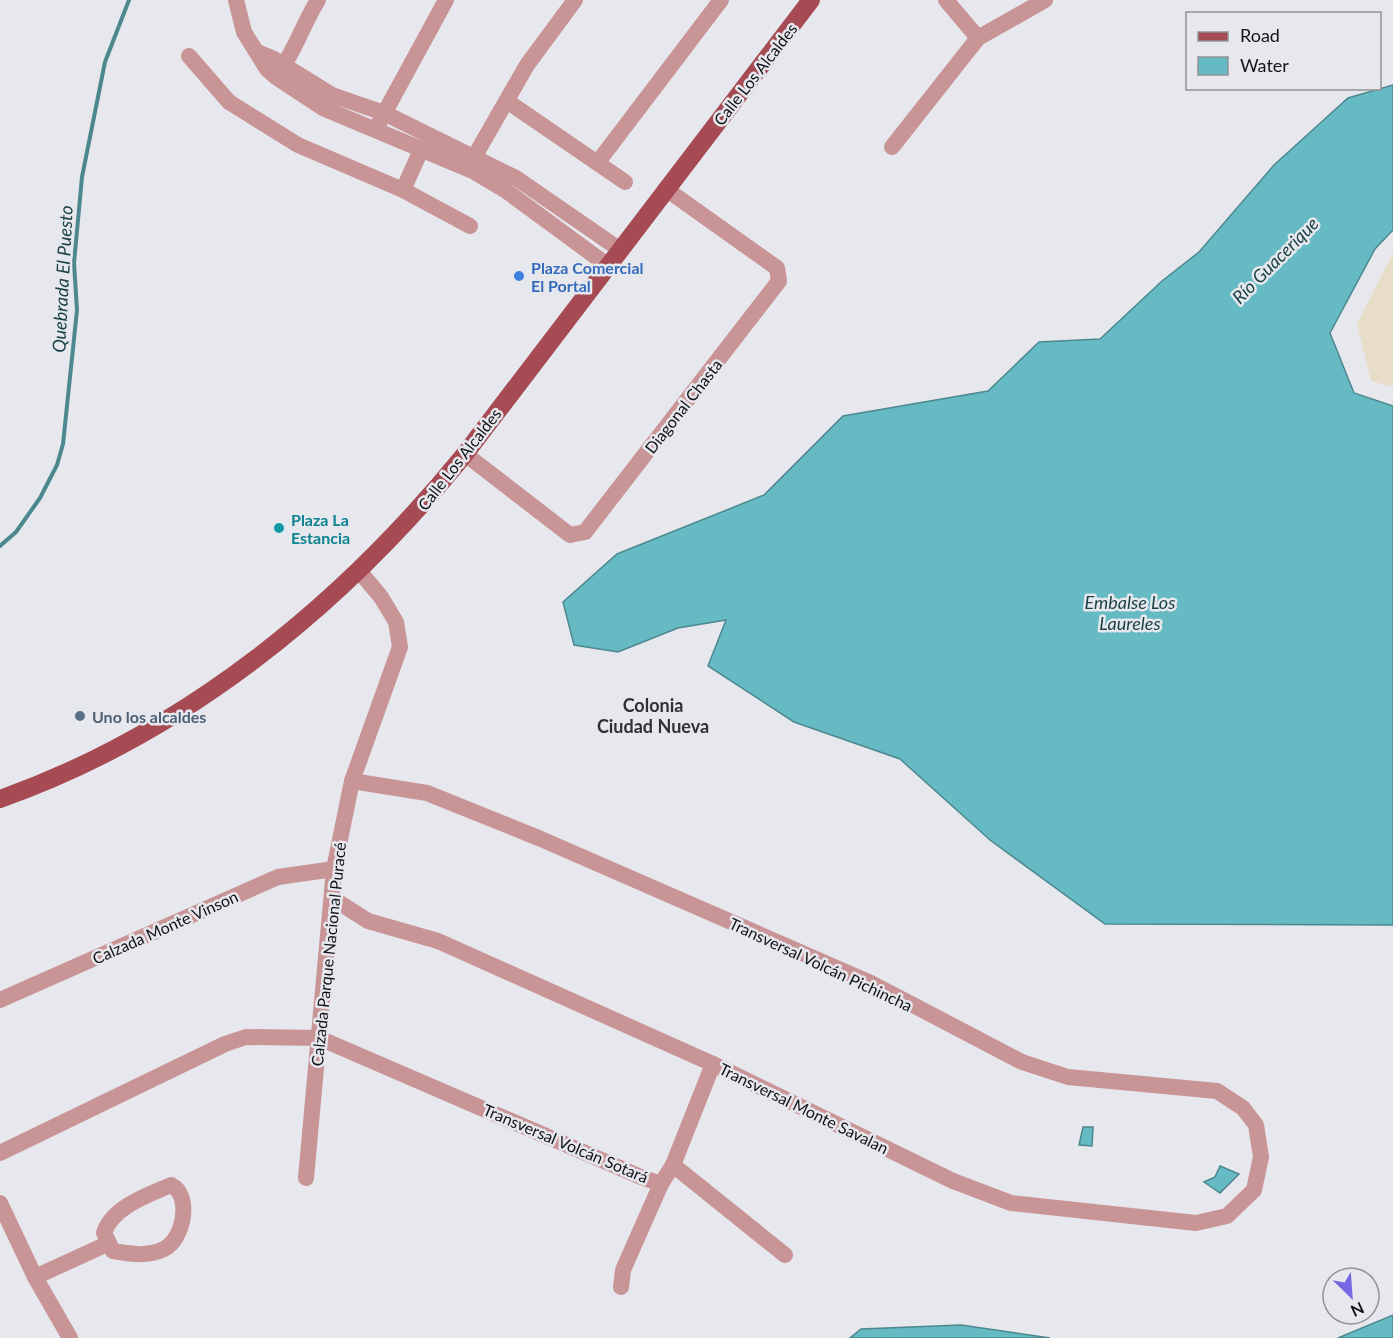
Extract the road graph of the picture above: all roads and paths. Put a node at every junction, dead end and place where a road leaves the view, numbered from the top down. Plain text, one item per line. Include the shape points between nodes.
1 (236, 0) edge
2 (318, 0) edge
3 (446, 0) edge
4 (575, 0) edge
5 (721, 0) edge
6 (811, 0) edge
7 (946, 0) edge
8 (1046, 0) edge
9 (978, 38) junction
10 (189, 56) dead end
11 (275, 67) junction
12 (507, 101) junction
13 (384, 114) junction
14 (375, 129) junction
15 (892, 147) dead end
16 (421, 150) junction
17 (598, 162) junction
18 (471, 163) junction
19 (625, 182) dead end
20 (666, 189) junction
21 (402, 190) junction
22 (470, 226) dead end
23 (619, 249) junction
24 (607, 265) junction
25 (465, 454) junction
26 (360, 572) junction
27 (352, 780) junction
28 (0, 799) edge
29 (334, 869) junction
30 (332, 898) junction
31 (0, 1000) edge
32 (320, 1038) junction
33 (713, 1064) junction
34 (0, 1153) edge
35 (1262, 1157) joint
36 (673, 1165) junction
37 (306, 1178) dead end
38 (662, 1184) junction
39 (0, 1203) edge
40 (107, 1244) junction
41 (784, 1255) dead end
42 (35, 1277) junction
43 (621, 1287) dead end
44 (70, 1338) edge

1 - 11 street via 244,32 257,52
2 - 11 street via 299,39
3 - 13 street
4 - 12 street via 527,65
5 - 17 street
6 - 20 main road, Calle Los Alcaldes
7 - 9 street
8 - 9 street
9 - 15 street
10 - 21 street via 230,102 298,145
11 - 13 street via 332,95
11 - 14 street via 323,108
12 - 17 street
12 - 18 street
13 - 14 street
13 - 18 street
14 - 16 street
16 - 18 street
16 - 21 street
17 - 19 street
18 - 23 street via 516,178
18 - 24 street
20 - 23 main road, Calle Los Alcaldes
20 - 25 street, Diagonal Chasta via 777,268 779,281 585,532 570,535
21 - 22 street
23 - 24 main road, Calle Los Alcaldes
24 - 25 main road, Calle Los Alcaldes
25 - 26 main road, Calle Los Alcaldes via 418,512
26 - 27 street, Calzada Parque Nacional Puracé via 396,622 400,647
26 - 28 main road, Calle Los Alcaldes via 249,665 182,710 106,753
27 - 29 street, Calzada Parque Nacional Puracé
27 - 35 street, Transversal Volcán Pichincha via 427,793 541,839 871,983 1022,1062 1068,1077 1217,1091 1243,1108 1256,1125
29 - 30 street, Calzada Parque Nacional Puracé
29 - 31 street, Calzada Monte Vinson via 278,877
30 - 32 street, Calzada Parque Nacional Puracé
30 - 33 street, Transversal Monte Savalan via 368,921 438,941
32 - 34 street via 255,1037 225,1044
32 - 37 street, Calzada Parque Nacional Puracé
32 - 38 street, Transversal Volcán Sotará
33 - 35 street, Transversal Monte Savalan via 952,1181 1011,1203 1196,1223 1227,1216 1254,1190
33 - 36 street
36 - 38 street, Transversal Volcán Sotará
36 - 41 street, Transversal Volcán Sotará
38 - 43 street via 623,1270
39 - 42 street
40 - 40 street via 113,1251 140,1255 164,1249 176,1241 182,1197 179,1189 171,1185 139,1199 108,1221 104,1233
40 - 42 street
42 - 44 street

